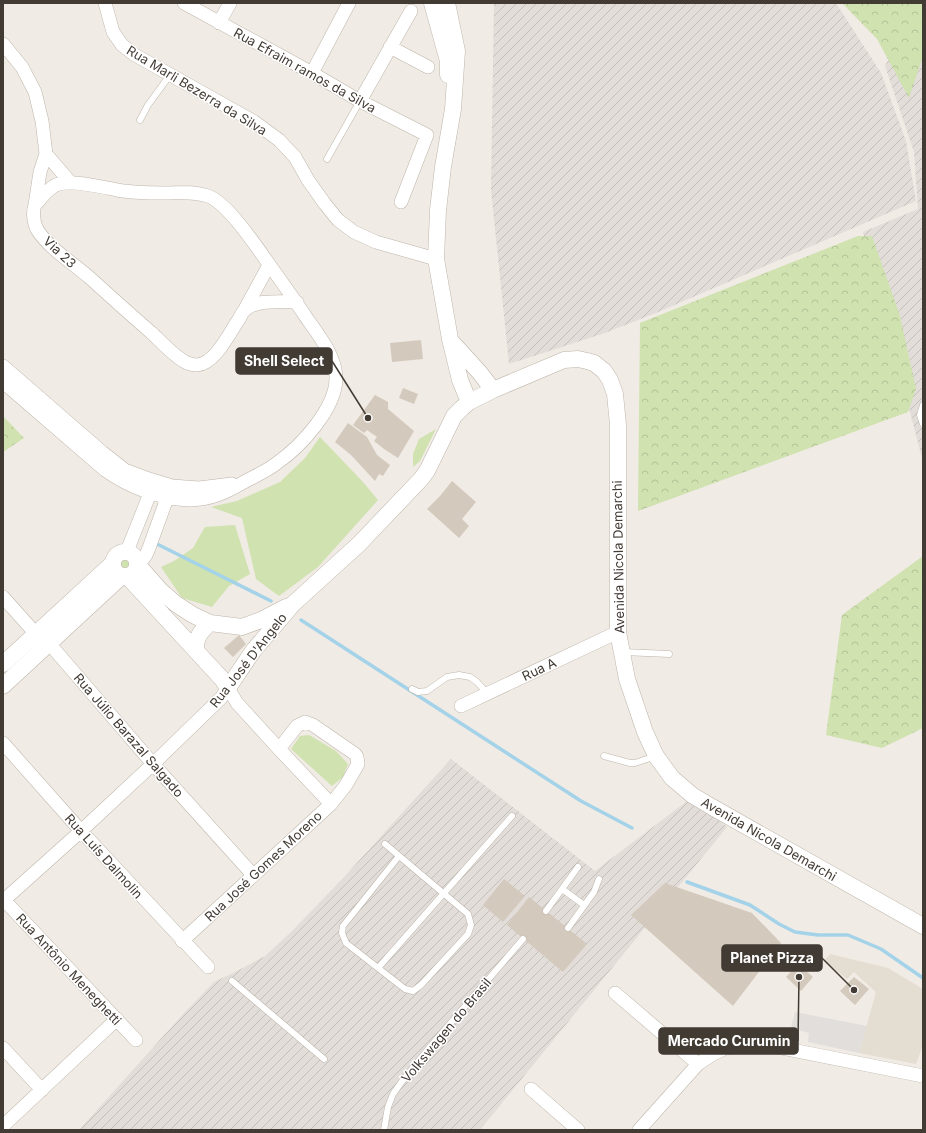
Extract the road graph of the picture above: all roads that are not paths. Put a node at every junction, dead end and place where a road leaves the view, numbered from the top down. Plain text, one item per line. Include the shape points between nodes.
1 (105, 3) edge
2 (184, 3) edge
3 (230, 3) edge
4 (349, 3) edge
5 (432, 3) edge
6 (447, 3) edge
7 (411, 11) dead end
8 (219, 23) junction
9 (3, 44) edge
10 (390, 47) junction
11 (428, 67) dead end
12 (312, 73) junction
13 (170, 75) junction
14 (360, 101) junction
15 (140, 120) dead end
16 (449, 136) junction
17 (46, 154) junction
18 (327, 159) dead end
19 (71, 183) junction
20 (401, 202) dead end
21 (35, 205) junction
22 (436, 259) junction
23 (269, 265) junction
24 (297, 302) junction
25 (245, 310) junction
26 (450, 339) junction
27 (3, 366) edge
28 (3, 382) edge
29 (493, 390) junction
30 (469, 402) junction
31 (923, 405) edge
32 (923, 424) edge
33 (153, 487) junction
34 (170, 492) junction
35 (126, 551) joint
36 (125, 570) junction
37 (3, 597) edge
38 (293, 604) junction
39 (210, 623) junction
40 (242, 627) junction
41 (618, 632) junction
42 (42, 639) junction
43 (196, 650) junction
44 (253, 652) junction
45 (622, 652) junction
46 (669, 654) dead end
47 (3, 664) edge
48 (3, 686) edge
49 (228, 688) junction
50 (412, 689) dead end
51 (487, 693) junction
52 (462, 706) dead end
53 (3, 743) edge
54 (279, 749) junction
55 (604, 756) dead end
56 (656, 756) junction
57 (153, 764) junction
58 (331, 804) junction
59 (512, 816) dead end
60 (81, 831) junction
61 (385, 844) dead end
62 (399, 856) junction
63 (578, 867) dead end
64 (252, 875) junction
65 (600, 879) dead end
66 (562, 889) junction
67 (443, 894) junction
68 (3, 900) edge
69 (584, 905) junction
70 (546, 911) dead end
71 (923, 926) edge
72 (568, 928) dead end
73 (523, 939) dead end
74 (182, 941) junction
75 (208, 968) dead end
76 (378, 968) junction
77 (232, 981) dead end
78 (616, 993) dead end
79 (117, 1019) junction
80 (136, 1040) dead end
81 (3, 1048) edge
82 (324, 1059) dead end
83 (698, 1064) junction
84 (923, 1076) edge
85 (532, 1089) dead end
86 (42, 1090) junction
87 (3, 1126) edge
88 (384, 1130) edge
89 (578, 1130) edge
90 (639, 1130) edge

1 - 13 street, Rua Marli Bezerra da Silva via 113,32 122,45
2 - 8 street, Rua Efraim ramos da Silva
3 - 8 street
4 - 12 street
5 - 16 street via 448,61
6 - 16 street via 457,51
7 - 10 street
8 - 12 street, Rua Efraim ramos da Silva
9 - 17 street via 22,67 35,92 42,120
10 - 11 street
10 - 14 street
12 - 14 street, Rua Efraim ramos da Silva
13 - 15 lane
13 - 22 street, Rua Marli Bezerra da Silva via 253,121 279,140 295,157 324,204 338,220 354,232 403,251
14 - 18 lane
14 - 20 street, Rua Efraim ramos da Silva via 427,135
16 - 22 street via 438,210
17 - 19 street
17 - 21 street, Via 23 via 40,172
19 - 21 street via 55,185
19 - 23 street via 130,192 193,192 211,197 223,206 243,229
21 - 25 street, Via 23 via 36,229 54,248 188,364 203,364 211,359
22 - 26 street
23 - 24 street
23 - 25 street, Via 23
24 - 25 street via 271,301 255,304
24 - 34 street via 324,343 334,365 335,390 317,424 278,463 229,491 214,497 191,500
26 - 29 street
26 - 30 street via 460,380
27 - 33 street via 102,452
28 - 33 street via 105,470 122,481
29 - 30 street, Avenida Nicola Demarchi
29 - 41 street, Avenida Nicola Demarchi via 564,360 578,359 594,363 610,380 615,394 618,425
30 - 38 street, Rua José D'Angelo via 454,416 421,479 359,544
31 - 32 lane via 920,415
33 - 34 street
33 - 35 street
34 - 36 street via 146,555
35 - 36 street via 116,556
36 - 39 street via 161,591 193,615
36 - 42 street
36 - 43 street, Rua José Gomes Moreno
37 - 42 street, Rua Júlio Barazal Salgado
38 - 40 street
38 - 44 street, Rua José D'Angelo
39 - 40 street
39 - 43 street via 198,636
40 - 44 street
41 - 45 street, Avenida Nicola Demarchi
41 - 51 street, Rua A
42 - 47 street
42 - 48 street
42 - 57 street, Rua Júlio Barazal Salgado via 54,648
43 - 49 street, Rua José Gomes Moreno
44 - 49 street, Rua José D'Angelo
45 - 46 lane
45 - 56 street, Avenida Nicola Demarchi via 627,679
49 - 54 street, Rua José Gomes Moreno via 237,703
49 - 57 street, Rua José D'Angelo via 221,698
50 - 51 lane via 418,692 427,691 447,677 459,674 478,682
51 - 52 street, Rua A
53 - 60 street, Rua Luís Dalmolin
54 - 58 street, Rua José Gomes Moreno
54 - 58 street via 297,726 305,722 355,754 358,764
55 - 56 lane via 635,763
56 - 71 street, Avenida Nicola Demarchi via 672,778 692,795
57 - 60 street, Rua José D'Angelo
57 - 64 street, Rua Júlio Barazal Salgado
58 - 64 street, Rua José Gomes Moreno
59 - 67 lane
60 - 68 street, Rua José D'Angelo
60 - 74 street, Rua Luís Dalmolin
61 - 62 lane
62 - 67 lane
62 - 76 lane via 343,926 342,933 346,943
63 - 66 lane
64 - 74 street, Rua José Gomes Moreno
65 - 69 lane
66 - 69 lane
66 - 70 lane
67 - 76 lane
67 - 76 lane via 468,914 468,934 413,991 405,989
68 - 79 street, Rua Antônio Meneghetti
69 - 72 lane
73 - 88 lane, Volkswagen do Brasil via 403,1080 388,1107
74 - 75 street, Rua Luís Dalmolin
77 - 82 lane
78 - 83 street
79 - 80 street, Rua Antônio Meneghetti
79 - 86 street
81 - 86 street
83 - 84 street via 726,1048 762,1044
83 - 90 street
85 - 89 street
86 - 87 street

